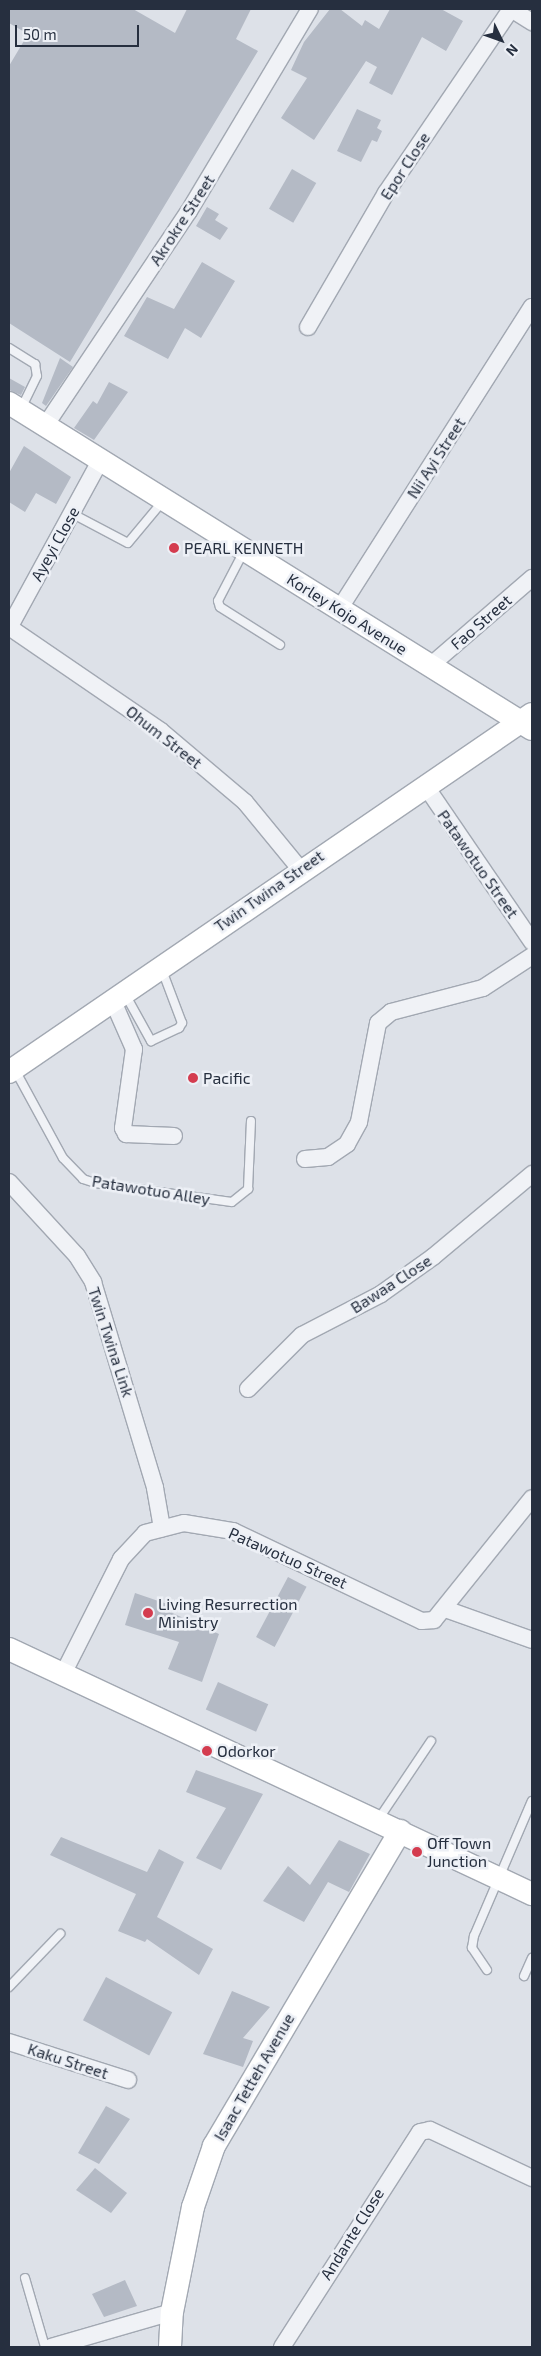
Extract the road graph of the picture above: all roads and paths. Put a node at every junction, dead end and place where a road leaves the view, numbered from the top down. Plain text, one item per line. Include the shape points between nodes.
1 (310, 9) edge
2 (511, 9) edge
3 (532, 22) edge
4 (532, 307) edge
5 (308, 327) dead end
6 (9, 348) edge
7 (15, 407) edge
8 (45, 426) junction
9 (101, 460) junction
10 (164, 499) junction
11 (71, 514) junction
12 (245, 549) junction
13 (532, 578) edge
14 (340, 608) junction
15 (9, 628) edge
16 (280, 645) dead end
17 (430, 666) junction
18 (529, 722) edge
19 (424, 785) junction
20 (300, 869) junction
21 (532, 942) edge
22 (532, 956) edge
23 (161, 966) junction
24 (118, 995) junction
25 (11, 1070) edge
26 (251, 1121) dead end
27 (174, 1136) dead end
28 (305, 1160) dead end
29 (532, 1174) edge
30 (9, 1182) edge
31 (248, 1389) dead end
32 (532, 1498) edge
33 (162, 1528) junction
34 (445, 1609) junction
35 (532, 1640) edge
36 (9, 1650) edge
37 (63, 1674) junction
38 (431, 1741) dead end
39 (532, 1801) edge
40 (378, 1820) junction
41 (400, 1831) junction
42 (498, 1877) junction
43 (532, 1894) edge
44 (60, 1934) dead end
45 (532, 1958) edge
46 (487, 1970) dead end
47 (524, 1976) dead end
48 (9, 1988) edge
49 (9, 2042) edge
50 (128, 2080) dead end
51 (532, 2178) edge
52 (25, 2278) dead end
53 (172, 2312) junction
54 (45, 2347) edge
55 (51, 2347) edge
56 (170, 2347) edge
57 (282, 2347) edge

1 - 8 street, Akrokre Street via 189,211
2 - 3 street
2 - 5 street, Epor Close via 386,193
4 - 14 street, Nii Ayi Street
6 - 7 lane via 35,364 37,376
7 - 8 main road, Korley Kojo Avenue
8 - 9 main road, Korley Kojo Avenue
9 - 10 main road, Korley Kojo Avenue
9 - 11 street, Ayeyi Close
10 - 11 lane via 128,544
10 - 12 main road, Korley Kojo Avenue
11 - 15 street, Ayeyi Close
12 - 14 main road, Korley Kojo Avenue
12 - 16 lane via 218,601 220,607 231,618
13 - 17 street, Fao Street
14 - 17 main road, Korley Kojo Avenue
15 - 20 street, Ohum Street via 160,731 245,802
17 - 18 main road, Korley Kojo Avenue
18 - 19 main road, Twin Twina Street
19 - 20 main road, Twin Twina Street
19 - 21 street, Patawotuo Street
20 - 23 main road, Twin Twina Street
22 - 28 street via 483,988 391,1012 378,1023 358,1122 347,1144 328,1156
23 - 24 main road, Twin Twina Street
23 - 24 lane via 182,1023 179,1028 151,1041
24 - 25 main road, Twin Twina Street
24 - 27 street via 134,1049 123,1128 126,1134
25 - 26 lane, Patawotuo Alley via 63,1158 83,1179 95,1183 232,1202 248,1189
29 - 31 street, Bawaa Close via 434,1256 381,1294 302,1335
30 - 33 street, Twin Twina Link via 77,1256 93,1282 155,1488
32 - 34 street, Patawotuo Street
33 - 34 street, Patawotuo Street via 184,1524 233,1531 422,1621 434,1620
33 - 37 street, Patawotuo Street via 130,1544
34 - 35 street
36 - 37 main road
37 - 40 main road
38 - 40 lane
39 - 42 lane
40 - 41 main road
41 - 42 main road
41 - 53 main road, Isaac Tetteh Avenue via 214,2146 193,2207
42 - 43 main road
42 - 46 lane via 472,1948
44 - 48 lane
45 - 47 lane
49 - 50 street, Kaku Street
51 - 57 street, Andante Close via 430,2130 410,2140
52 - 54 lane
53 - 55 street
53 - 56 main road, Isaac Tetteh Avenue

